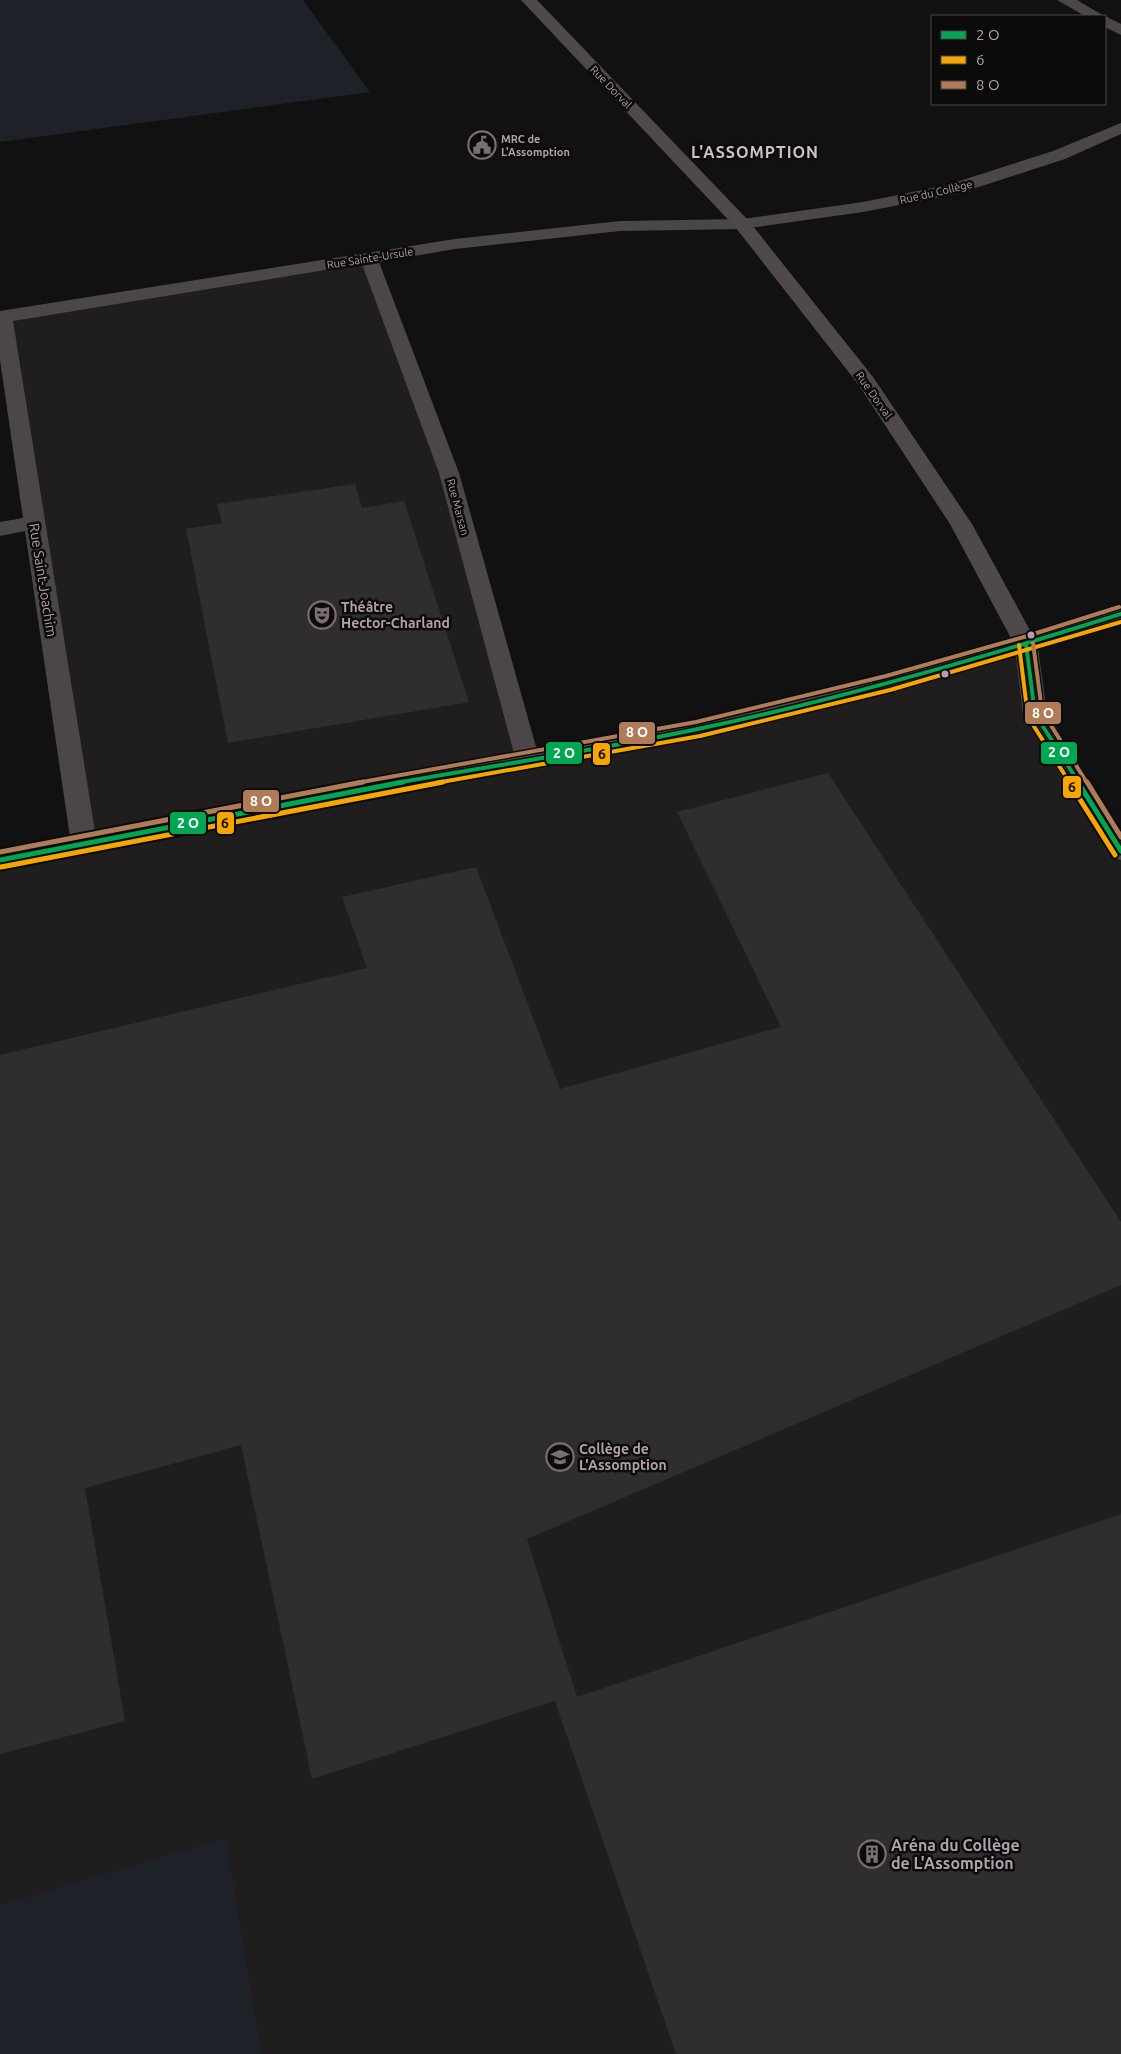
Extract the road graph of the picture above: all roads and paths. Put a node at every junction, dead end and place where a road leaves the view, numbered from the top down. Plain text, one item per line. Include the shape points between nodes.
1 (529, 0) edge
2 (1065, 0) edge
3 (1094, 15) edge
4 (1106, 22) edge
5 (1121, 30) edge
6 (1121, 128) edge
7 (742, 224) junction
8 (369, 258) junction
9 (1, 317) edge
10 (34, 523) junction
11 (0, 529) edge
12 (1121, 614) edge
13 (1026, 644) junction
14 (528, 761) junction
15 (84, 844) junction
16 (1121, 851) edge
17 (0, 860) edge

1 - 7 street, Rue Dorval
2 - 3 street
4 - 5 street
6 - 7 street, Rue du Collège via 1059,155 951,190 863,207
7 - 8 street, Rue Sainte-Ursule via 620,226 455,244
7 - 13 street, Rue Dorval via 866,381 961,524
8 - 9 street, Rue Sainte-Ursule
8 - 14 street, Rue Marsan via 449,473
9 - 10 street, Rue Saint-Joachim
10 - 11 street
10 - 15 street, Rue Saint-Joachim
12 - 13 street
13 - 14 street via 753,717
13 - 16 street, Rue Dorval via 1035,714
14 - 15 street via 310,799
15 - 17 street

